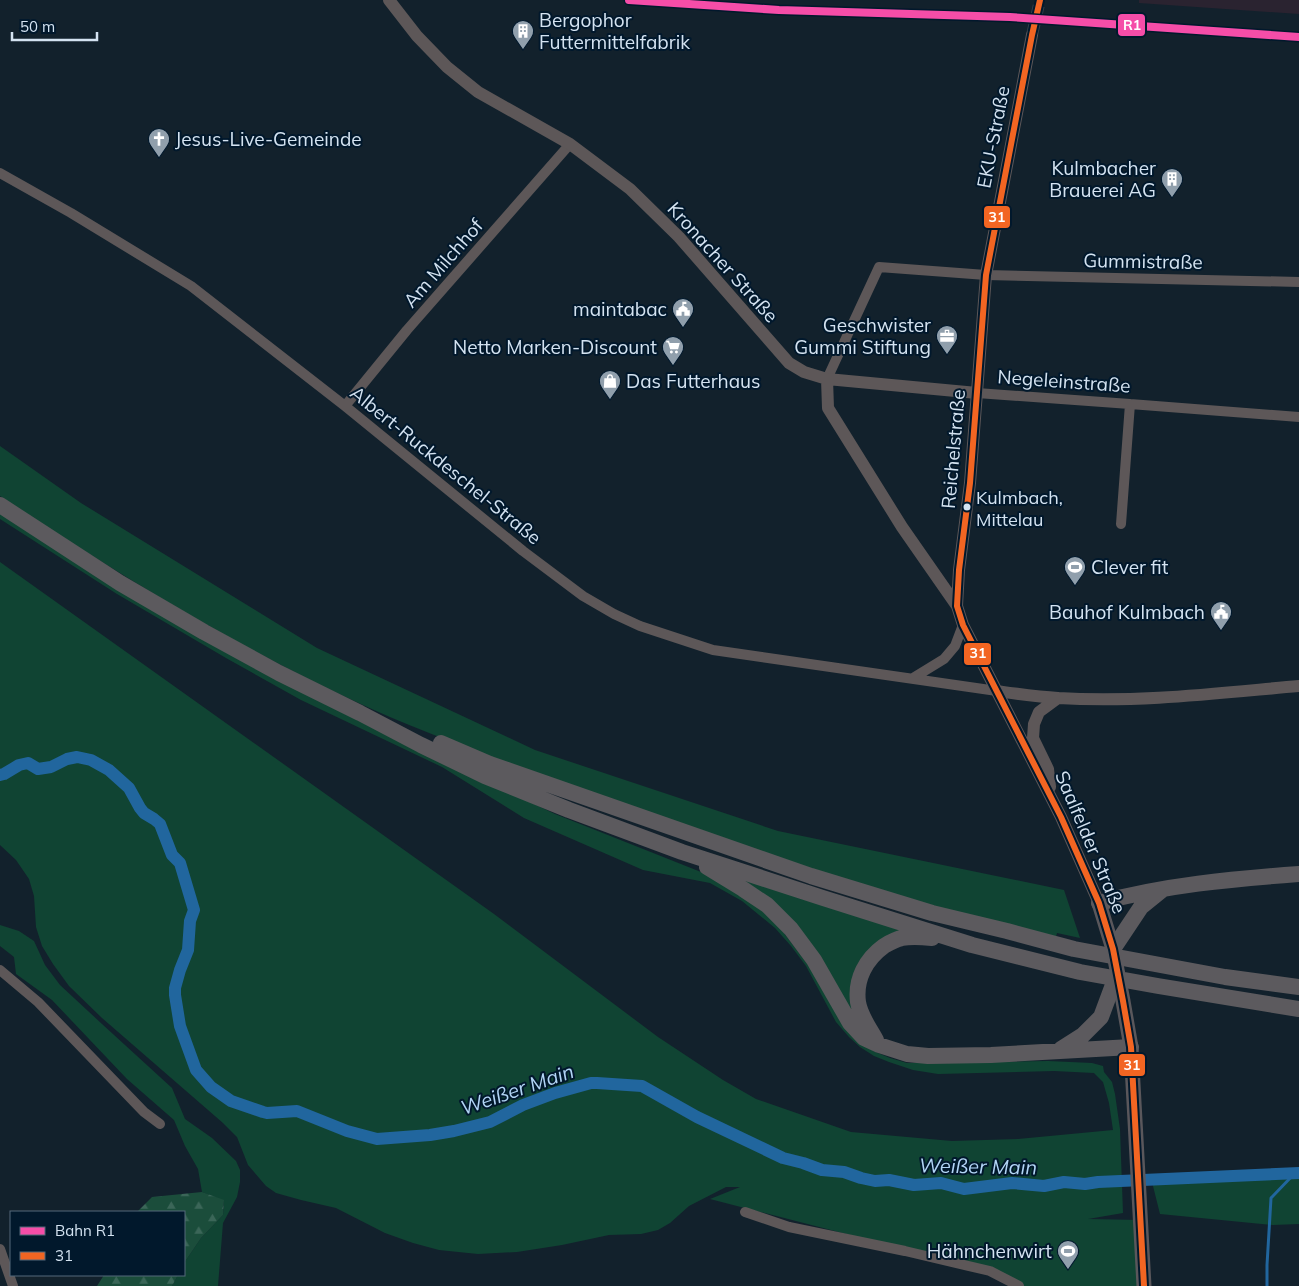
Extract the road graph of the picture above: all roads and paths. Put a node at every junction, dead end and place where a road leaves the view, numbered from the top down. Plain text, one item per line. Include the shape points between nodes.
1 (389, 0) edge
2 (1032, 35) tunnel mouth
3 (570, 144) junction
4 (0, 173) edge
5 (986, 275) junction
6 (1299, 282) edge
7 (827, 379) junction
8 (977, 393) junction
9 (1130, 404) junction
10 (345, 406) junction
11 (1299, 417) edge
12 (0, 505) edge
13 (1120, 524) dead end
14 (957, 606) junction
15 (963, 625) junction
16 (913, 678) junction
17 (1299, 686) edge
18 (998, 691) junction
19 (1058, 698) junction
20 (360, 712) junction
21 (1050, 794) junction
22 (682, 852) junction
23 (1299, 874) edge
24 (1163, 889) junction
25 (1099, 903) junction
26 (972, 945) junction
27 (1112, 949) junction
28 (0, 970) edge
29 (1117, 974) junction
30 (1299, 987) edge
31 (1299, 1009) edge
32 (879, 1045) junction
33 (1131, 1047) junction
34 (1060, 1050) junction
35 (160, 1124) dead end
36 (746, 1212) dead end
37 (0, 1249) edge
38 (13, 1286) edge
39 (1019, 1286) edge
40 (1144, 1286) edge

1 - 3 street, Kronacher Straße via 417,36 447,67 478,92
2 - 5 street, EKU-Straße
3 - 7 street, Kronacher Straße via 630,189 679,238 789,363
3 - 10 street, Am Milchhof
4 - 10 street, Albert-Ruckdeschel-Straße via 191,286
5 - 6 street, Gummistraße
5 - 7 street, Gummistraße via 879,266
5 - 8 street, Reichelstraße
7 - 8 street, Negeleinstraße
7 - 14 street via 828,408 902,527
8 - 9 street, Negeleinstraße
8 - 14 street, Reichelstraße
9 - 11 street, Negeleinstraße
9 - 13 street
10 - 16 street, Albert-Ruckdeschel-Straße via 523,551 583,596 614,614 713,650
12 - 20 highway via 120,583 204,632
14 - 15 street, Reichelstraße
15 - 16 street via 955,646 944,659
15 - 18 street
16 - 18 street, Albert-Ruckdeschel-Straße
17 - 19 street via 1163,698
18 - 19 street
18 - 21 street, Saalfelder Straße
19 - 21 street via 1039,712 1034,724 1033,738 1048,769
20 - 22 highway via 486,776
20 - 30 highway via 490,764 811,876 932,913 1074,949
21 - 25 street, Saalfelder Straße
22 - 26 highway
22 - 32 highway via 767,905 791,929 814,960 850,1024 864,1038
23 - 24 highway
24 - 25 highway
24 - 27 highway via 1141,907
25 - 27 main road, Saalfelder Straße
26 - 31 highway via 1080,972
26 - 32 highway via 923,937 900,938 868,960 860,974 858,1004
27 - 29 main road, Saalfelder Straße
28 - 35 street via 38,1002 144,1112
29 - 33 main road, Saalfelder Straße
29 - 34 highway via 1101,1017 1083,1035
32 - 34 highway via 907,1054 928,1056
33 - 34 highway
33 - 40 main road, Saalfelder Straße
36 - 39 street via 789,1228 905,1250 990,1271
37 - 38 street

